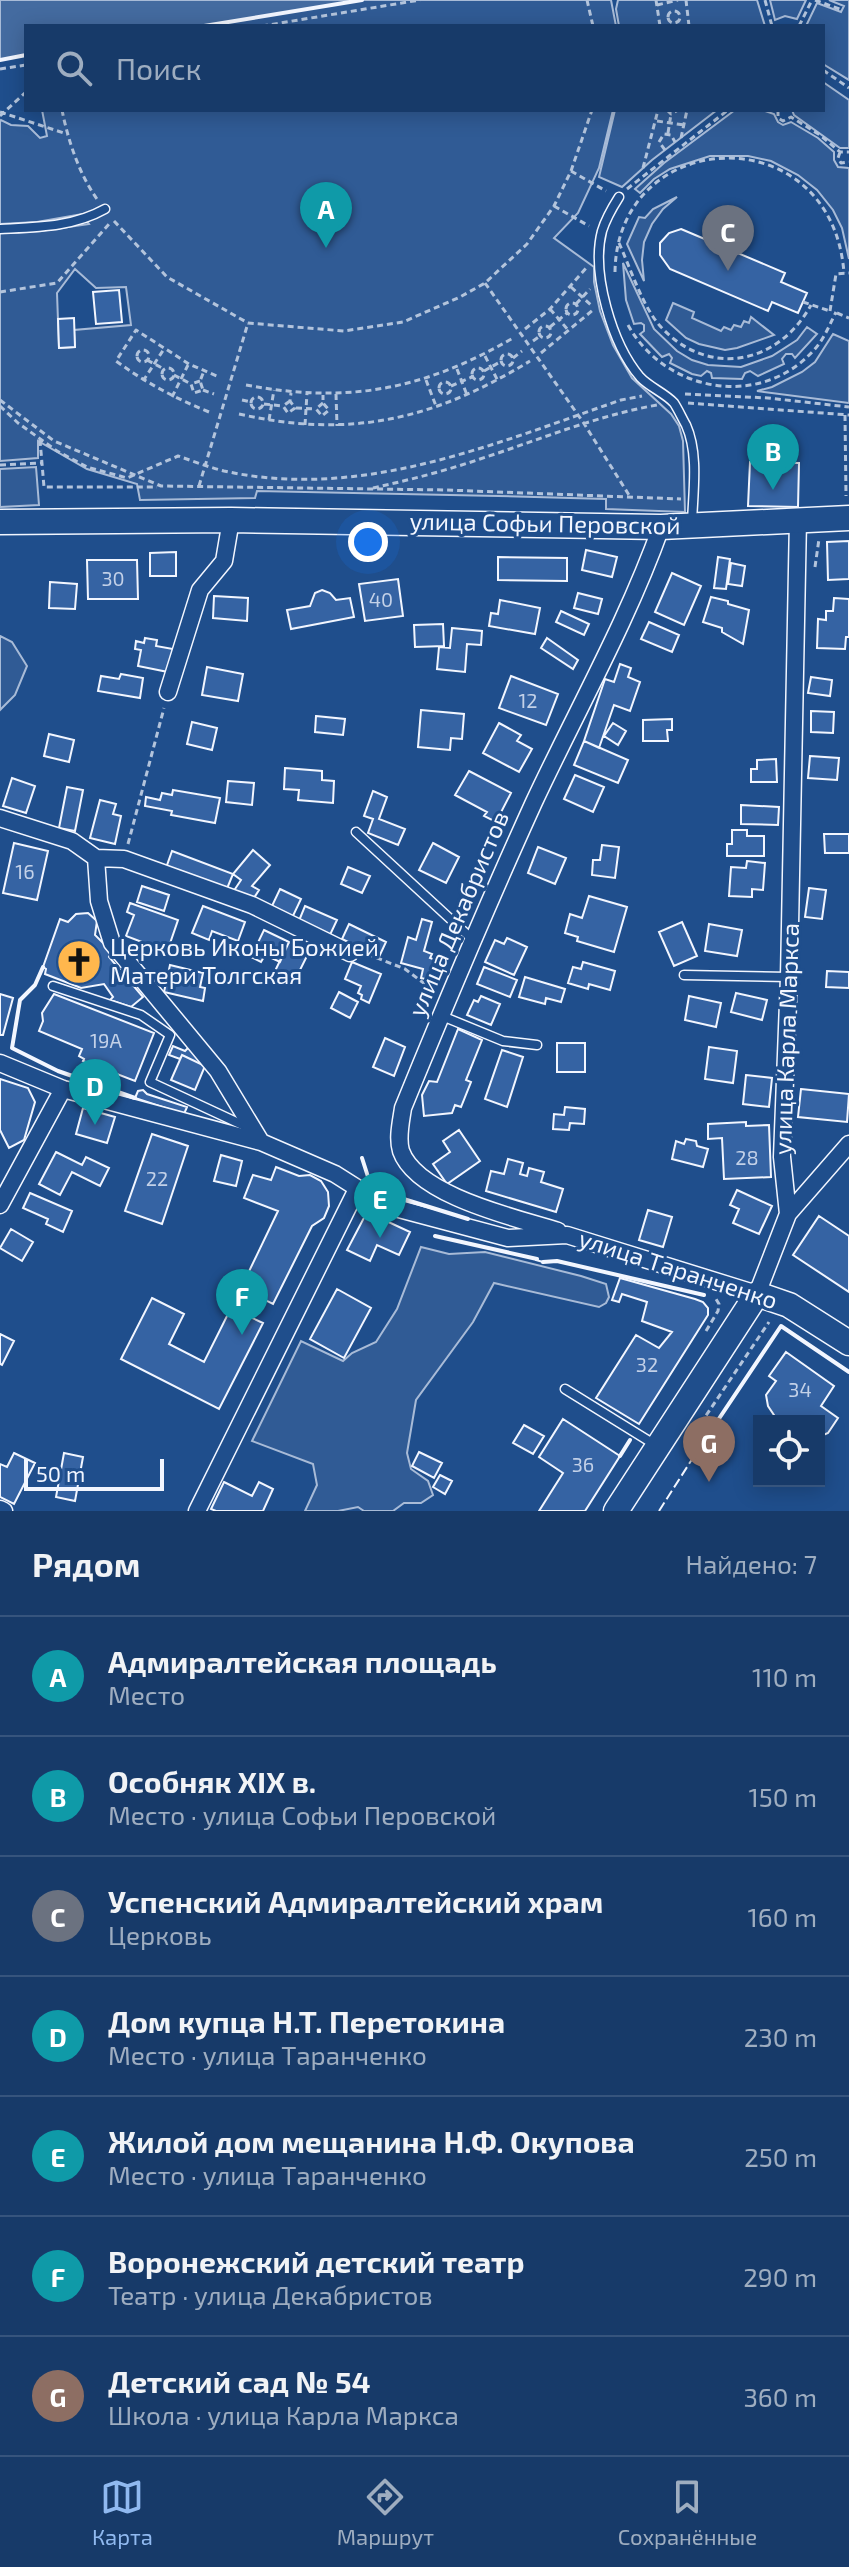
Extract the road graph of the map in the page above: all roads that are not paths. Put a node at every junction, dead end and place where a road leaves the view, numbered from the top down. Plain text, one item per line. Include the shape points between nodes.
1 (619, 197) road end
2 (105, 209) road end
3 (0, 229) edge
4 (848, 507) edge
5 (798, 519) junction
6 (231, 520) junction
7 (0, 522) edge
8 (661, 527) junction
9 (692, 527) junction
10 (168, 692) road end
11 (0, 818) edge
12 (356, 832) dead end
13 (96, 858) junction
14 (472, 939) junction
15 (350, 953) road end
16 (684, 975) dead end
17 (789, 977) junction
18 (53, 986) dead end
19 (441, 1016) junction
20 (537, 1045) dead end
21 (0, 1063) edge
22 (63, 1089) junction
23 (258, 1136) junction
24 (849, 1144) edge
25 (357, 1189) junction
26 (0, 1205) edge
27 (788, 1214) junction
28 (567, 1235) junction
29 (757, 1294) junction
30 (849, 1343) edge
31 (565, 1389) dead end
32 (657, 1447) junction
33 (197, 1511) edge
34 (616, 1511) edge

1 - 9 lane via 601,233 599,262 607,309 640,378 673,403 687,428 693,457
2 - 3 lane via 66,223
4 - 5 main road, улица Софьи Перовской
5 - 9 main road, улица Софьи Перовской
5 - 17 street, улица Карла Маркса
6 - 7 main road, улица Софьи Перовской
6 - 8 main road, улица Софьи Перовской
6 - 10 street via 224,561 200,590
8 - 9 main road, улица Софьи Перовской
8 - 14 street, улица Декабристов via 642,579
11 - 13 street via 72,841
12 - 14 lane
13 - 15 street via 124,859 252,905
13 - 23 street via 99,901 112,943 218,1071
14 - 19 street, улица Декабристов
16 - 17 lane
17 - 27 street, улица Карла Маркса via 782,1157
18 - 23 lane via 141,1015 170,1035 150,1082
19 - 20 lane via 503,1041
19 - 28 street, улица Декабристов via 403,1108 401,1151 413,1169 443,1193
21 - 22 street, улица Таранченко
22 - 23 street, улица Таранченко
22 - 26 street
23 - 25 street, улица Таранченко
24 - 27 street
25 - 28 street, улица Таранченко via 384,1205 508,1238
25 - 33 street
27 - 29 street, улица Карла Маркса
28 - 29 street, улица Таранченко
29 - 30 main road, улица Таранченко via 789,1305
29 - 32 main road, улица Карла Маркса
31 - 32 lane
32 - 34 main road, улица Карла Маркса

